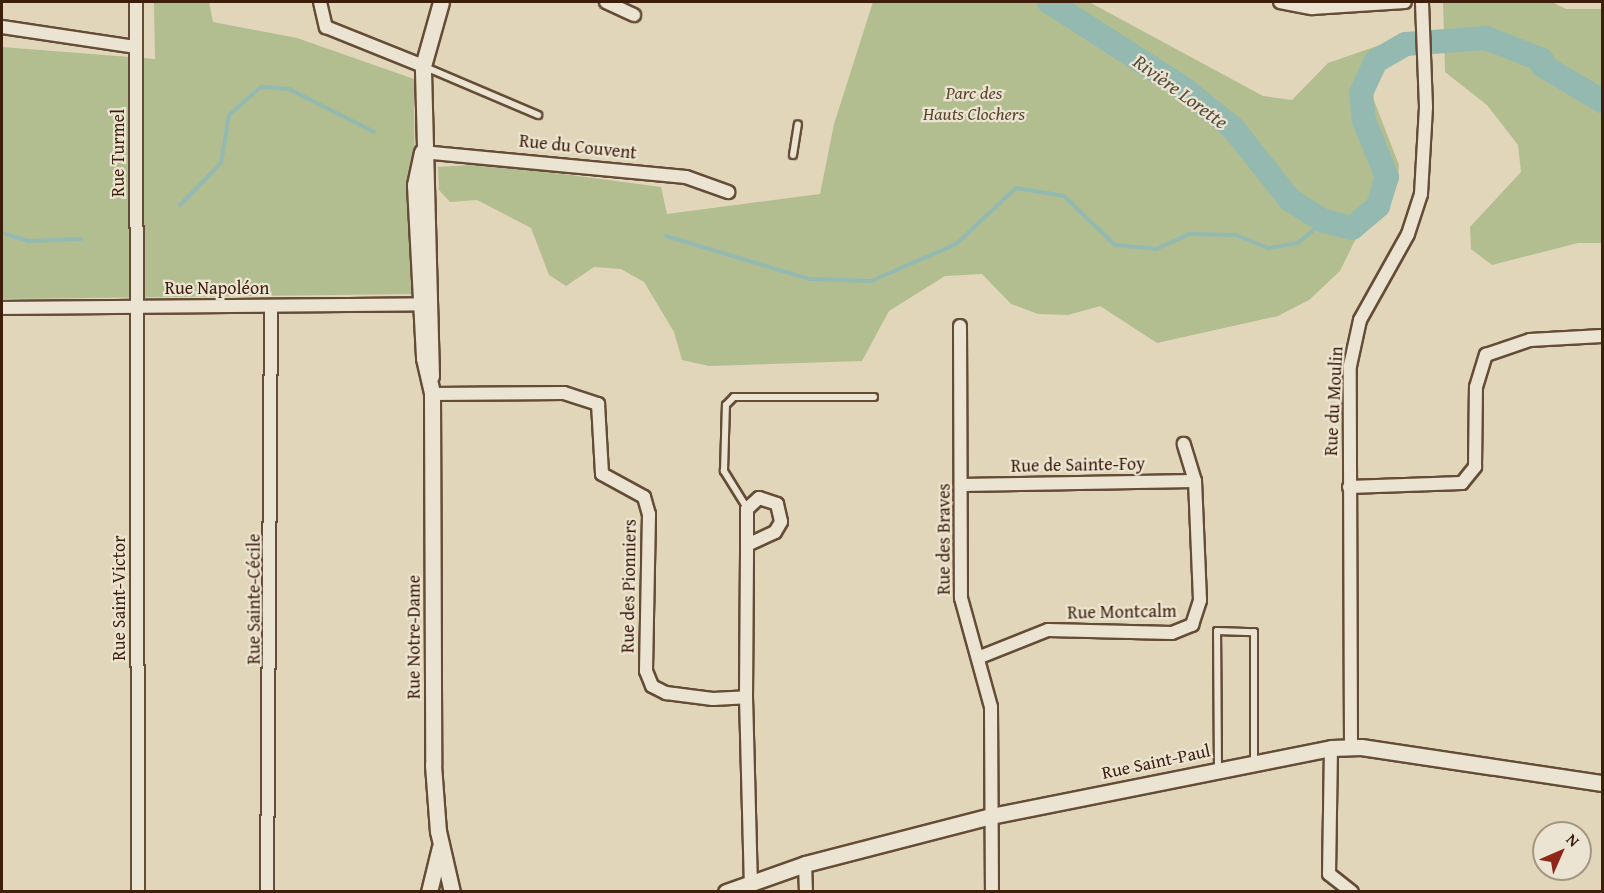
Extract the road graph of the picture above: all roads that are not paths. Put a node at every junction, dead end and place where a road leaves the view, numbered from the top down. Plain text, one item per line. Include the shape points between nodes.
1 (136, 2) edge
2 (320, 2) edge
3 (441, 2) edge
4 (606, 2) edge
5 (1281, 2) edge
6 (1405, 2) edge
7 (1422, 2) edge
8 (634, 15) dead end
9 (2, 27) edge
10 (136, 47) junction
11 (423, 66) junction
12 (538, 115) dead end
13 (798, 124) dead end
14 (422, 152) junction
15 (793, 155) dead end
16 (728, 192) dead end
17 (427, 304) junction
18 (136, 305) junction
19 (271, 306) junction
20 (2, 308) edge
21 (960, 326) dead end
22 (1602, 336) edge
23 (431, 387) junction
24 (874, 397) dead end
25 (1184, 444) dead end
26 (1195, 481) junction
27 (962, 485) junction
28 (1349, 487) junction
29 (747, 509) junction
30 (747, 545) junction
31 (980, 657) junction
32 (746, 697) junction
33 (1351, 746) junction
34 (1331, 747) junction
35 (1254, 762) junction
36 (1218, 769) junction
37 (1602, 783) edge
38 (991, 816) junction
39 (441, 844) junction
40 (805, 864) junction
41 (751, 882) junction
42 (138, 891) edge
43 (267, 891) edge
44 (429, 891) edge
45 (452, 891) edge
46 (726, 891) edge
47 (806, 891) edge
48 (992, 891) edge
49 (1352, 891) edge

1 - 10 street, Rue Turmel
2 - 11 street via 326,27
3 - 11 street, Rue Notre-Dame
4 - 8 street
5 - 6 street via 1312,8
7 - 28 street, Rue du Moulin via 1426,86 1419,205 1364,313 1351,354
9 - 10 street
10 - 18 street, Rue Turmel
11 - 12 lane
11 - 14 street, Rue Notre-Dame
13 - 15 lane
14 - 16 street, Rue du Couvent via 686,177
14 - 17 street, Rue Notre-Dame via 415,184
17 - 19 street, Rue Napoléon
17 - 23 street, Rue Notre-Dame
18 - 19 street, Rue Napoléon
18 - 20 street, Rue Napoléon
18 - 42 street, Rue Saint-Victor
19 - 43 street, Rue Sainte-Cécile
21 - 27 street, Rue des Braves
22 - 28 street via 1530,340 1486,355 1476,387 1475,466 1462,483
23 - 32 street, Rue des Pionniers via 564,393 598,404 602,474 644,497 649,514 646,671 652,686 666,693 714,699
23 - 39 street, Rue Notre-Dame via 433,765
24 - 29 lane via 734,397 726,405 724,471
25 - 26 street, Rue Montcalm
26 - 27 street, Rue de Sainte-Foy
26 - 31 street, Rue Montcalm via 1200,600 1192,626 1172,633 1048,630
27 - 31 street, Rue des Braves via 961,598
28 - 33 street, Rue du Moulin
29 - 30 street
29 - 30 street via 753,501 766,498 782,516 775,532
30 - 32 street
31 - 38 street, Rue des Braves via 991,707
32 - 41 street
33 - 34 street, Rue Saint-Paul
33 - 37 street, Rue Saint-Paul
34 - 35 street, Rue Saint-Paul
34 - 49 street via 1329,874
35 - 36 street, Rue Saint-Paul
35 - 36 lane via 1254,632 1217,631
36 - 38 street, Rue Saint-Paul
38 - 40 street, Rue Saint-Paul
38 - 48 street, Rue des Braves
39 - 44 street
39 - 45 street, Rue Notre-Dame
40 - 41 street, Rue Saint-Paul
40 - 47 street
41 - 46 street, Rue Saint-Paul

